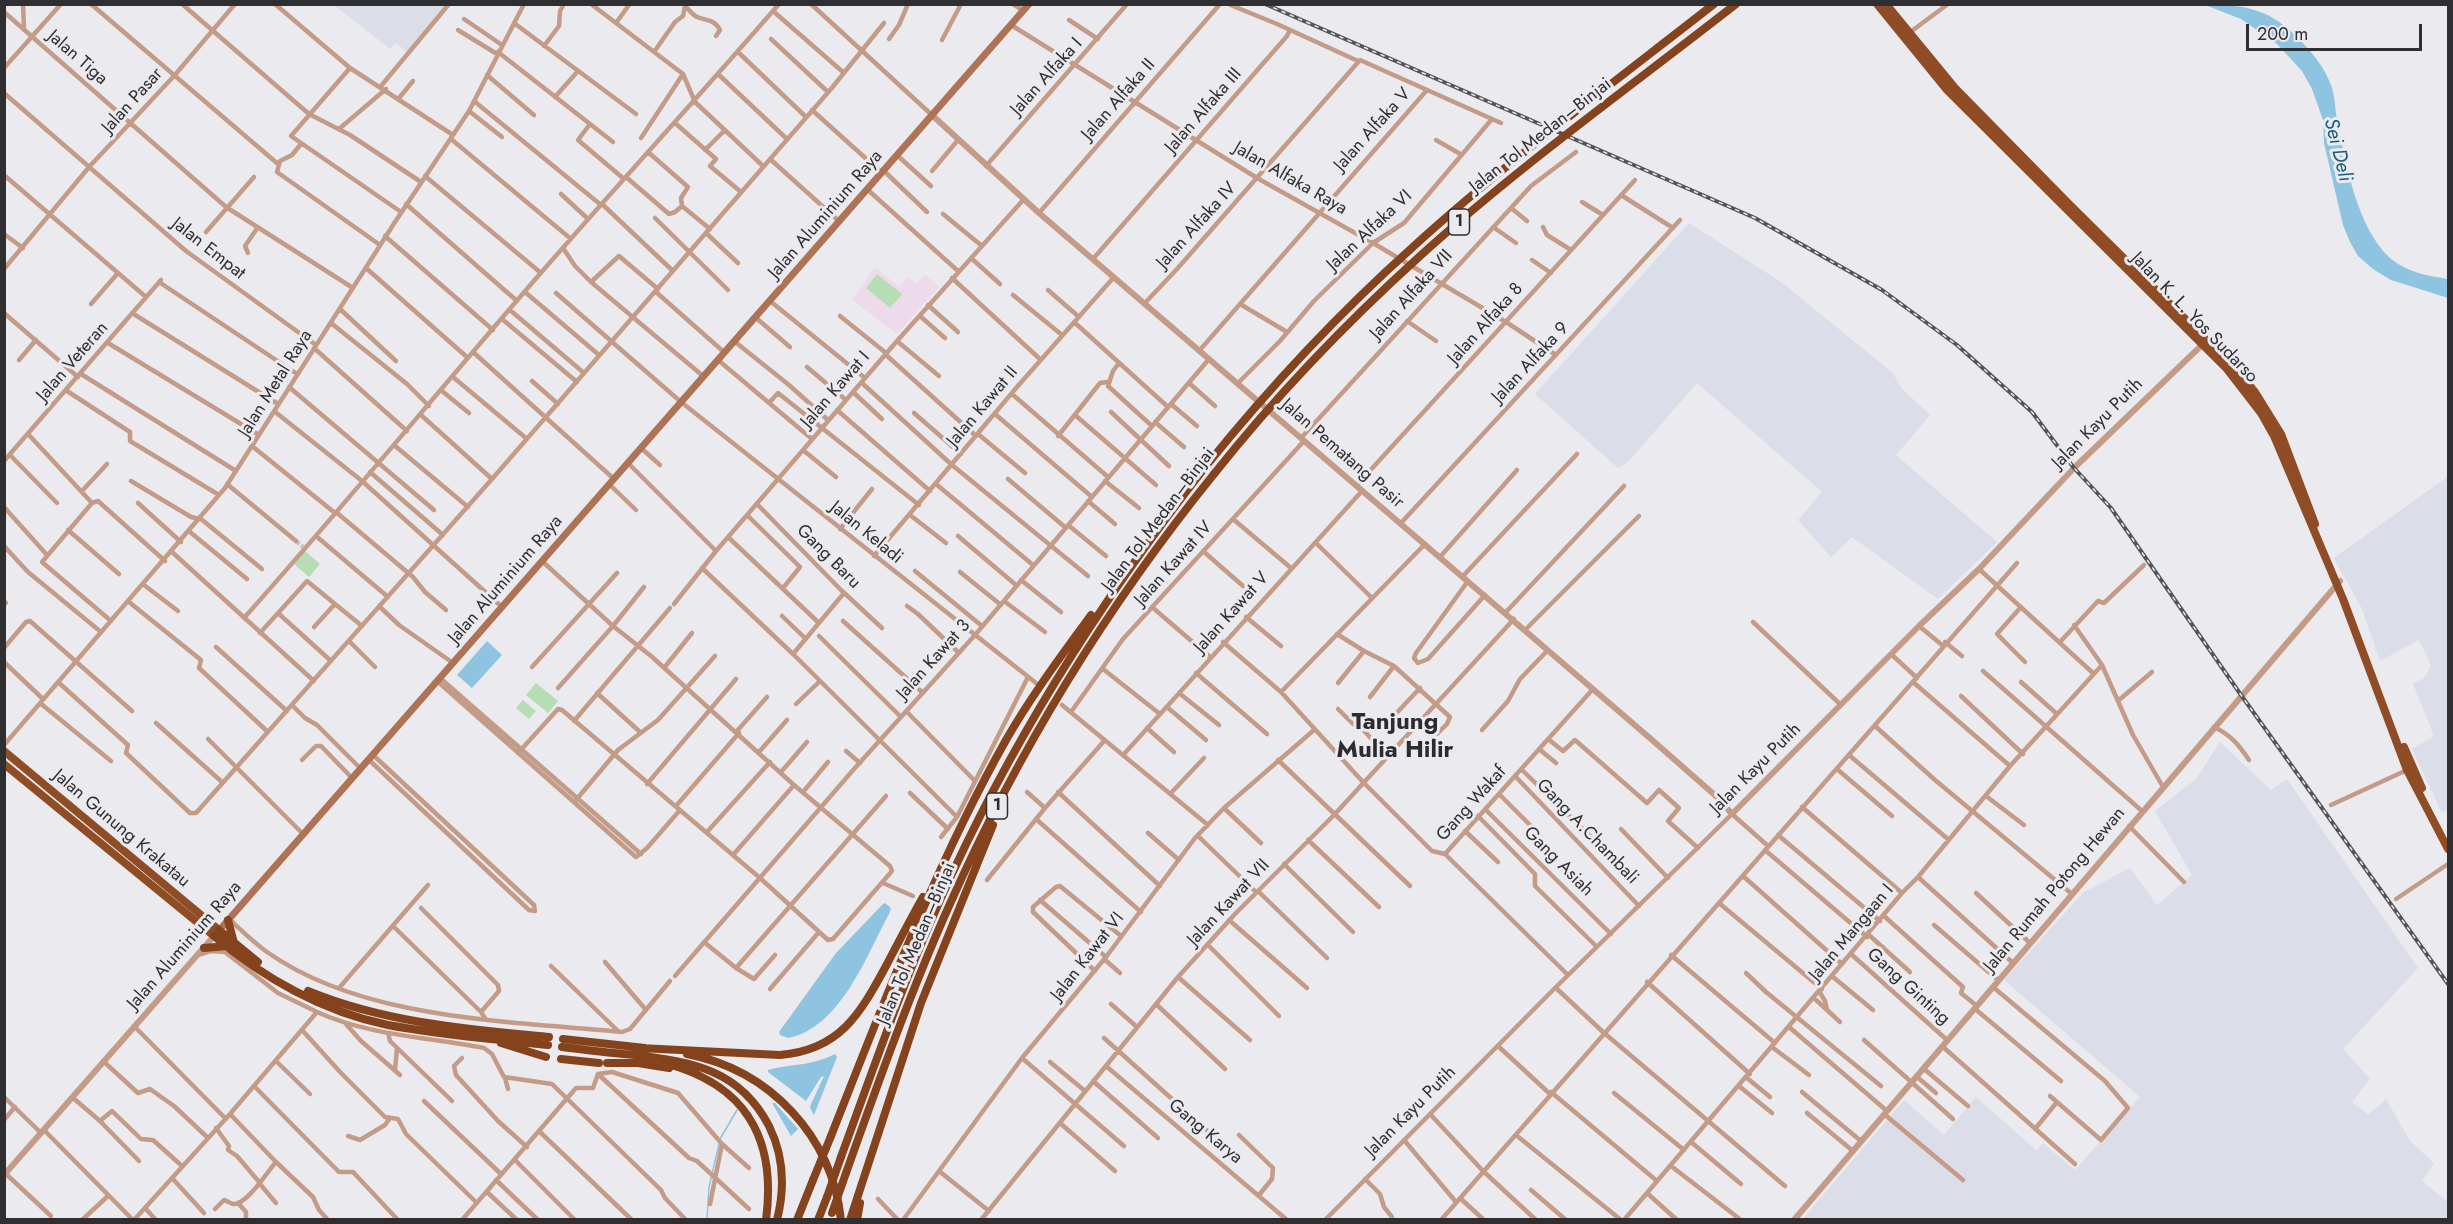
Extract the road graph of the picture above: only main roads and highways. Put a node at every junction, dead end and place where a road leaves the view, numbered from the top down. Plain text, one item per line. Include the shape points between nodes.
1 (1714, 4) edge
2 (1736, 4) edge
3 (1877, 4) edge
4 (1886, 4) edge
5 (1027, 8) edge
6 (2205, 341) junction
7 (1175, 505) junction
8 (2338, 582) junction
9 (4, 752) edge
10 (4, 764) edge
11 (1010, 782) junction
12 (967, 817) junction
13 (2448, 840) edge
14 (2448, 849) edge
15 (229, 919) junction
16 (217, 933) junction
17 (231, 945) junction
18 (201, 951) road end
19 (478, 1037) junction
20 (640, 1047) junction
21 (615, 1053) junction
22 (546, 1057) dead end
23 (561, 1059) dead end
24 (707, 1078) junction
25 (891, 1090) junction
26 (831, 1216) edge
27 (850, 1219) edge
28 (766, 1220) edge
29 (777, 1220) edge
30 (797, 1220) edge
31 (818, 1220) edge
32 (841, 1220) edge
33 (857, 1220) edge

1 - 7 highway, Jalan Tol Medan–Binjai / 1, bridge via 1414,245 1298,361
2 - 11 highway, Jalan Tol Medan–Binjai / 1, bridge via 1525,168 1421,255 1306,368 1148,558 1052,707
3 - 6 highway, Jalan K. L. Yos Sudarso via 1947,90
4 - 6 highway, Jalan K. L. Yos Sudarso via 1962,95
5 - 15 main road, Jalan Aluminium Raya
6 - 8 highway, Jalan K. L. Yos Sudarso via 2261,412
7 - 12 highway via 1128,563 1018,720
7 - 31 highway, Jalan Tol Medan–Binjai / 1, bridge via 1098,614 987,801 920,946
8 - 13 highway, Jalan K. L. Yos Sudarso via 2411,766
8 - 14 highway, Jalan K. L. Yos Sudarso via 2407,770
9 - 16 highway, Jalan Gunung Krakatau
10 - 16 highway, Jalan Gunung Krakatau
11 - 25 highway via 921,1003
11 - 26 highway, Jalan Tol Medan–Binjai / 1, bridge via 930,949
12 - 20 highway via 868,998 850,1023 830,1041 808,1051 780,1055
12 - 30 highway, bridge via 916,924
15 - 16 main road, Jalan Aluminium Raya
15 - 17 highway
16 - 17 highway
17 - 18 highway
17 - 19 highway via 274,979 325,1005 387,1024
17 - 19 highway via 306,990 362,1011 548,1041
19 - 22 highway
20 - 21 highway via 563,1043
20 - 32 highway via 718,1062 752,1078 783,1101 810,1132 825,1159
21 - 24 highway via 671,1065
21 - 29 highway via 697,1065 719,1074 746,1094 766,1120 779,1153 782,1190
23 - 24 highway via 647,1064
24 - 28 highway via 736,1099 756,1134 768,1189
25 - 27 highway
25 - 33 highway

